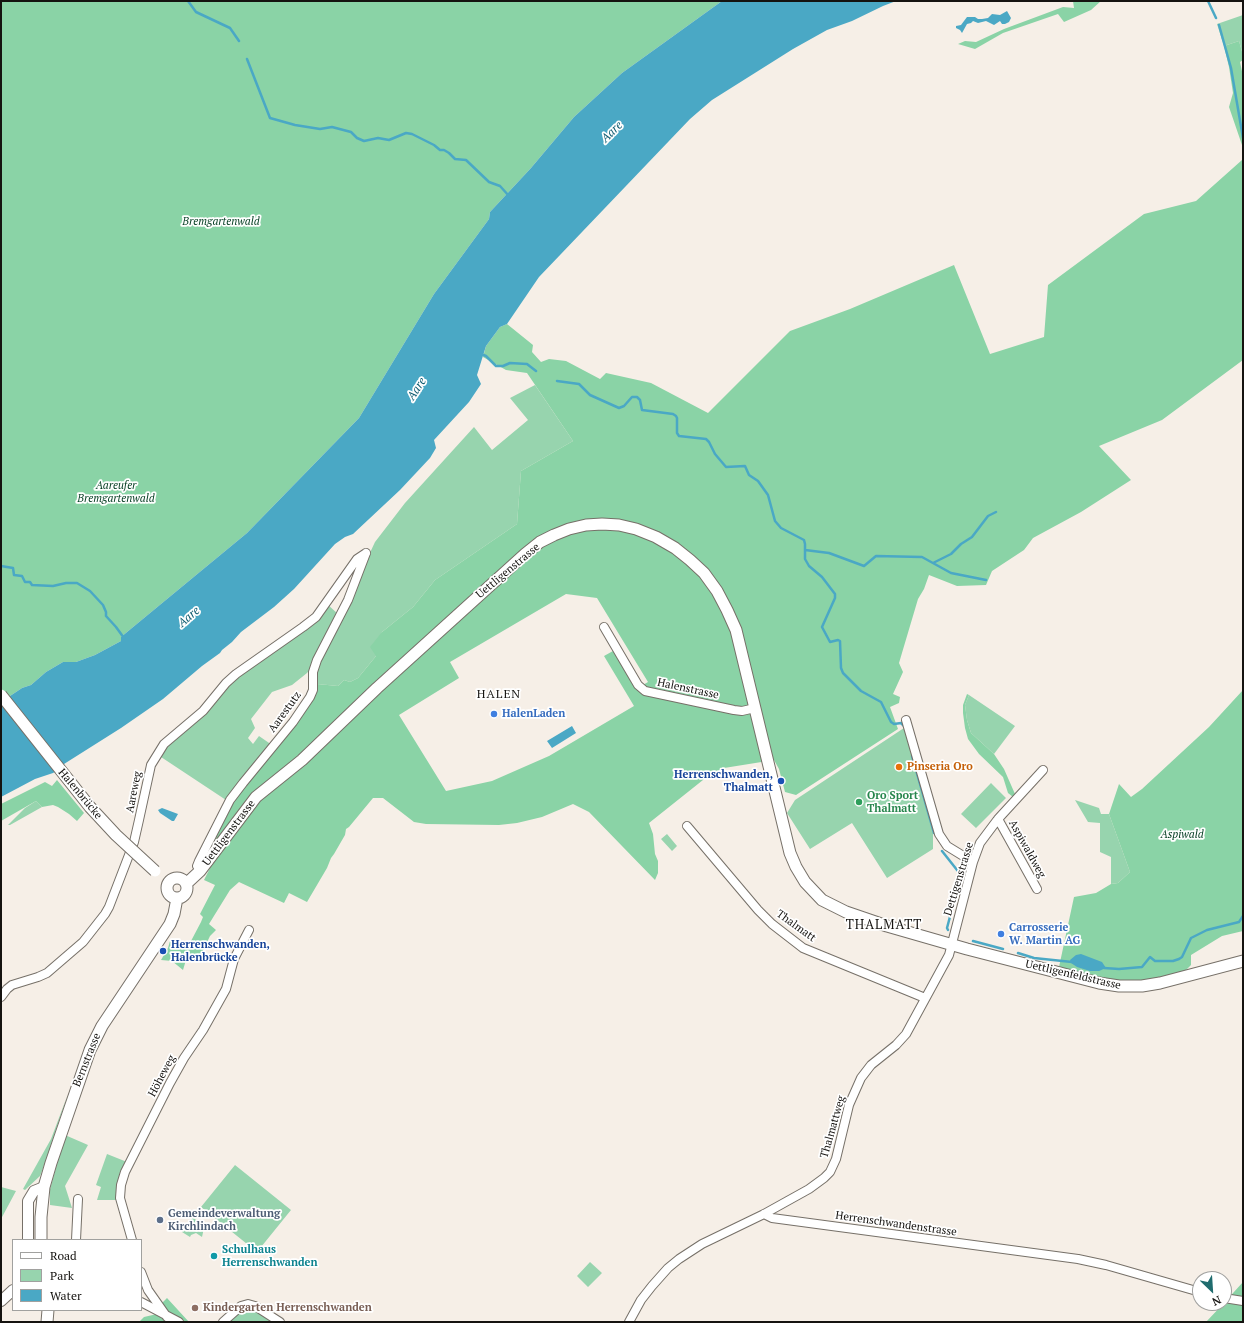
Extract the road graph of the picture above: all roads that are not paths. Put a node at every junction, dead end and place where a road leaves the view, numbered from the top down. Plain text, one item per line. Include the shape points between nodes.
1 (366, 553) joint
2 (604, 627) dead end
3 (1, 695) edge
4 (755, 708) junction
5 (906, 720) dead end
6 (1043, 770) dead end
7 (998, 819) junction
8 (687, 826) dead end
9 (973, 862) junction
10 (200, 871) junction
11 (169, 882) junction
12 (186, 884) junction
13 (1037, 889) dead end
14 (177, 898) junction
15 (249, 930) dead end
16 (951, 945) junction
17 (1243, 961) edge
18 (1, 997) edge
19 (925, 998) junction
20 (41, 1188) junction
21 (78, 1199) dead end
22 (764, 1214) junction
23 (28, 1239) edge
24 (41, 1239) edge
25 (76, 1239) edge
26 (132, 1239) edge
27 (142, 1275) edge
28 (1192, 1290) edge
29 (12, 1291) edge
30 (1232, 1299) edge
31 (1, 1301) edge
32 (1243, 1301) edge
33 (142, 1303) edge
34 (48, 1311) edge
35 (168, 1317) junction
36 (47, 1322) edge
37 (179, 1322) edge
38 (223, 1322) edge
39 (280, 1322) edge
40 (629, 1322) edge

1 - 10 street, Aarestutz via 348,600 317,660 310,697 230,800 199,861 197,866
1 - 18 street, Aareweg via 357,559 316,617 236,674 203,711 164,744 151,765 134,842 110,907 83,942 46,972 12,985
2 - 4 street, Halenstrasse via 638,685 645,691 738,711
3 - 11 main road, Halenbrücke, bridge via 116,836
4 - 10 main road, Uettligenstrasse via 736,630 717,591 695,564 675,548 636,528 602,524 569,529 540,542 525,554 302,760 260,793
4 - 16 main road, Uettligenstrasse via 790,853 810,889 822,900 846,912
5 - 9 street via 941,839 950,848
6 - 7 street, Dettigenstrasse
7 - 9 street, Dettigenstrasse via 980,843
7 - 13 street, Aspiwaldweg
8 - 19 street, Thalmatt via 758,910 803,948
9 - 16 street, Dettigenstrasse
10 - 12 main road, Uettligenstrasse
11 - 12 main road via 178,878 183,879
11 - 14 main road via 169,893
12 - 14 main road via 186,893
14 - 20 main road, Bernstrasse via 170,924 95,1037
15 - 26 street, Höheweg via 234,959 226,989 170,1083 125,1172 120,1198
16 - 17 main road, Uettligenfeldstrasse via 1119,986 1160,983
16 - 19 street, Thalmattweg via 949,955
19 - 22 street, Thalmattweg via 901,1040 871,1064 861,1078 849,1105 836,1159 830,1172 815,1185
20 - 23 street via 31,1193 28,1201
20 - 24 main road, Bernstrasse
21 - 25 street
22 - 28 street, Herrenschwandenstrasse via 772,1218 1078,1259
22 - 40 street via 708,1241 679,1259 652,1286
27 - 35 street via 148,1290
29 - 31 street
30 - 32 street
33 - 35 street
34 - 36 main road
35 - 37 street
38 - 39 street via 246,1304 255,1306

